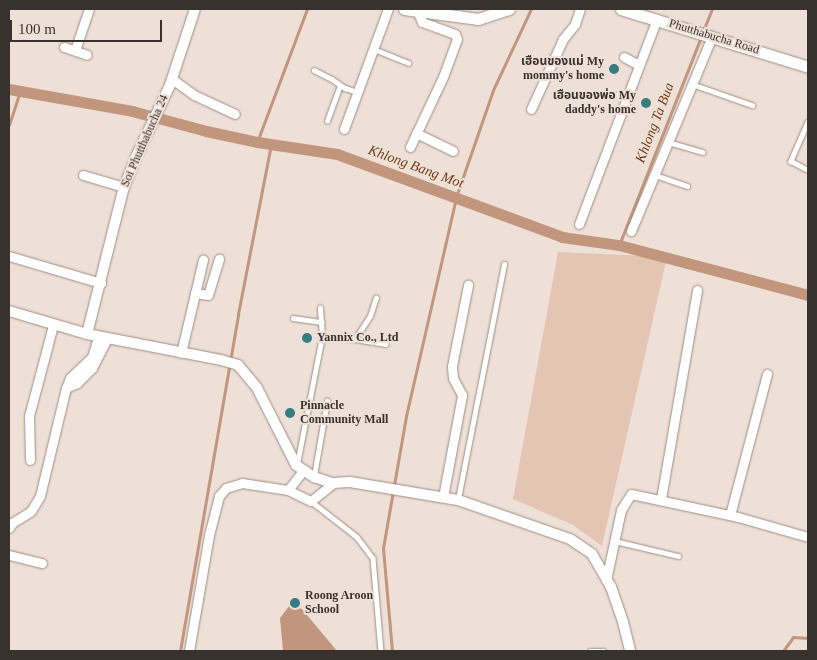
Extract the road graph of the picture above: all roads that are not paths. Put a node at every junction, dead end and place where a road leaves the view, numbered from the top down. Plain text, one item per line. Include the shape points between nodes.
1 (89, 9) edge
2 (196, 9) edge
3 (388, 9) edge
4 (509, 9) edge
5 (580, 9) edge
6 (620, 9) edge
7 (409, 10) edge
8 (442, 12) edge
9 (654, 15) edge
10 (705, 35) junction
11 (64, 47) dead end
12 (374, 49) junction
13 (75, 50) junction
14 (87, 55) dead end
15 (624, 57) dead end
16 (408, 62) dead end
17 (640, 65) junction
18 (808, 67) edge
19 (314, 70) dead end
20 (171, 82) junction
21 (691, 84) junction
22 (340, 86) junction
23 (359, 93) junction
24 (612, 95) dead end
25 (628, 96) junction
26 (752, 105) dead end
27 (531, 109) dead end
28 (235, 114) dead end
29 (327, 121) dead end
30 (808, 122) edge
31 (344, 129) dead end
32 (416, 133) junction
33 (667, 142) junction
34 (410, 147) dead end
35 (454, 151) dead end
36 (703, 152) dead end
37 (808, 170) edge
38 (83, 175) dead end
39 (654, 175) junction
40 (687, 186) dead end
41 (124, 188) junction
42 (578, 224) dead end
43 (631, 231) dead end
44 (9, 256) edge
45 (219, 259) dead end
46 (203, 260) dead end
47 (504, 264) dead end
48 (101, 283) junction
49 (468, 285) dead end
50 (697, 290) dead end
51 (195, 293) junction
52 (376, 298) dead end
53 (320, 308) dead end
54 (9, 311) edge
55 (292, 318) dead end
56 (322, 322) junction
57 (54, 325) junction
58 (87, 334) junction
59 (322, 337) junction
60 (103, 338) junction
61 (354, 339) junction
62 (386, 344) dead end
63 (181, 353) junction
64 (767, 374) dead end
65 (327, 401) dead end
66 (30, 460) dead end
67 (300, 468) junction
68 (314, 477) junction
69 (333, 483) junction
70 (288, 490) junction
71 (443, 497) junction
72 (660, 499) junction
73 (458, 500) junction
74 (311, 501) junction
75 (730, 515) junction
76 (9, 528) edge
77 (808, 537) edge
78 (615, 541) junction
79 (9, 555) edge
80 (678, 556) dead end
81 (42, 563) dead end
82 (606, 580) junction
83 (189, 651) edge
84 (380, 651) edge
85 (590, 651) edge
86 (604, 651) edge
87 (630, 651) edge

1 - 13 street
2 - 20 street, Soi Phutthabucha 24
3 - 12 street
4 - 8 main road via 478,19
5 - 27 street
6 - 9 main road, Phutthabucha Road
7 - 8 main road
7 - 32 street via 422,22 455,34 457,39
9 - 10 main road, Phutthabucha Road
9 - 17 street
10 - 18 main road, Phutthabucha Road
10 - 21 street
11 - 13 street
12 - 16 lane
12 - 23 street
13 - 14 street
15 - 17 street
17 - 25 street
19 - 22 lane via 332,78
20 - 28 street
20 - 41 street, Soi Phutthabucha 24
21 - 26 lane
21 - 33 street
22 - 23 lane
22 - 29 lane
23 - 31 street
24 - 25 lane
25 - 42 street
30 - 37 lane via 791,161
32 - 34 street
32 - 35 street
33 - 36 lane
33 - 39 street
38 - 41 street
39 - 40 lane
39 - 43 street
41 - 48 street, Soi Phutthabucha 24
44 - 48 street
45 - 51 street via 208,295
46 - 51 street
47 - 73 lane
48 - 58 street, Soi Phutthabucha 24
49 - 71 street via 452,366 453,378 462,395
50 - 72 street
51 - 63 street
52 - 61 lane via 370,316
53 - 56 lane
54 - 57 street
55 - 56 lane
56 - 59 lane
57 - 58 street
57 - 66 street via 29,416
58 - 60 street
59 - 61 lane
59 - 67 lane
60 - 63 street
60 - 76 street via 92,357 70,378 66,388 40,496 31,511
61 - 62 lane
63 - 67 street via 238,365 257,388
64 - 75 street
65 - 68 lane
67 - 68 street
67 - 70 street
68 - 69 street
69 - 71 street via 350,482
69 - 74 street
70 - 74 street
70 - 83 street via 242,483 226,488 219,496
71 - 73 street
72 - 75 street
72 - 78 street via 636,493 628,496 621,510
73 - 82 street via 570,539 592,554
74 - 84 lane via 357,537 373,558
75 - 77 street
78 - 80 lane
78 - 82 street
79 - 81 street
82 - 87 street via 623,622
85 - 86 lane

